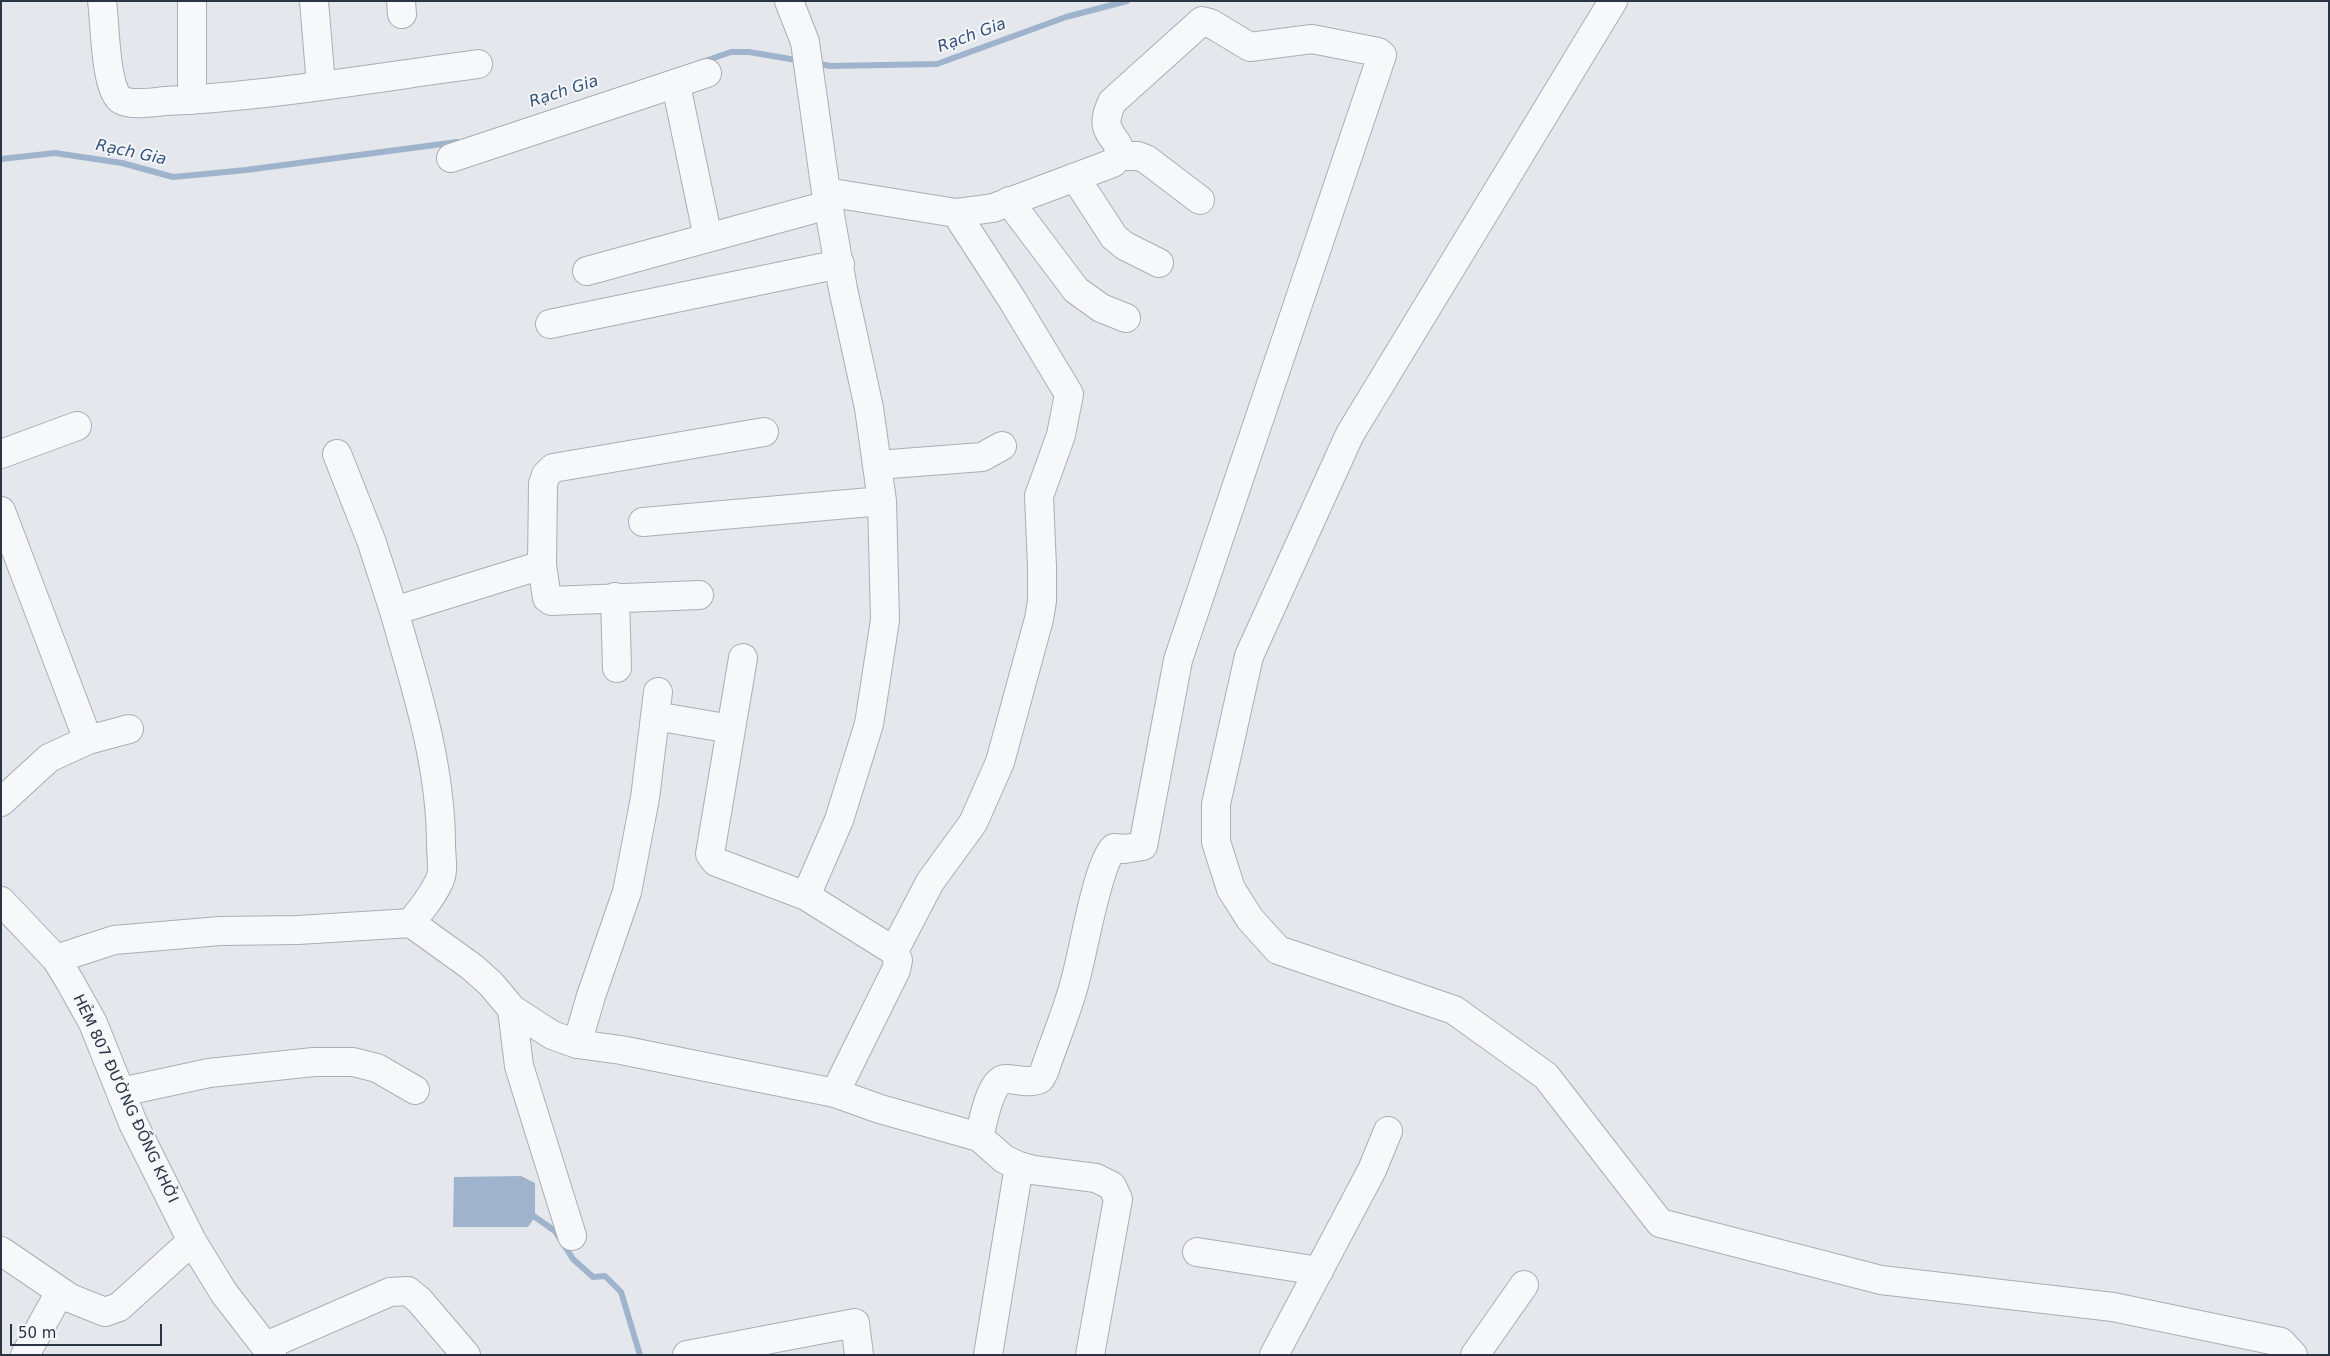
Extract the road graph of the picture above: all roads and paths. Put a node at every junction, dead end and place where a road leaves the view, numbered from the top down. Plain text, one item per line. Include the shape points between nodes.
1 (102, 1) edge
2 (192, 1) edge
3 (314, 1) edge
4 (789, 1) edge
5 (1613, 1) edge
6 (478, 64) dead end
7 (707, 73) dead end
8 (321, 85) junction
9 (676, 85) junction
10 (192, 100) junction
11 (1119, 156) junction
12 (451, 158) dead end
13 (1075, 177) junction
14 (827, 198) junction
15 (1200, 200) dead end
16 (1009, 201) junction
17 (956, 213) junction
18 (708, 238) junction
19 (1159, 263) dead end
20 (840, 264) junction
21 (587, 271) dead end
22 (1126, 318) dead end
23 (550, 324) dead end
24 (77, 426) dead end
25 (764, 432) dead end
26 (1002, 446) dead end
27 (1, 454) edge
28 (337, 454) dead end
29 (877, 465) junction
30 (882, 501) junction
31 (1, 510) edge
32 (643, 522) dead end
33 (542, 566) junction
34 (699, 595) dead end
35 (615, 597) junction
36 (394, 611) junction
37 (743, 658) dead end
38 (617, 668) dead end
39 (731, 729) junction
40 (129, 730) dead end
41 (88, 740) junction
42 (1, 802) edge
43 (806, 896) junction
44 (1, 901) edge
45 (410, 923) junction
46 (894, 951) junction
47 (56, 959) junction
48 (512, 1009) junction
49 (577, 1044) junction
50 (414, 1090) dead end
51 (121, 1092) junction
52 (835, 1093) junction
53 (1388, 1131) dead end
54 (979, 1137) junction
55 (1019, 1166) junction
56 (572, 1236) dead end
57 (192, 1241) junction
58 (1, 1251) edge
59 (1197, 1252) dead end
60 (1319, 1270) junction
61 (1524, 1285) dead end
62 (60, 1292) junction
63 (269, 1351) edge
64 (25, 1355) edge
65 (466, 1355) edge
66 (687, 1355) edge
67 (859, 1355) edge
68 (988, 1355) edge
69 (1090, 1355) edge
70 (1274, 1355) edge
71 (1475, 1355) edge
72 (2293, 1355) edge

1 - 10 street via 114,93 121,100 134,102
2 - 10 street
3 - 8 street
4 - 14 street via 805,42
5 - 72 street via 1350,434 1249,656 1216,804 1216,842 1231,889 1250,919 1278,950 1454,1010 1546,1076 1660,1223 1881,1280 2113,1308 2281,1342
6 - 8 street
7 - 9 street
8 - 10 street
9 - 12 street
9 - 18 street
11 - 13 street via 1113,162
11 - 15 street via 1146,159
11 - 54 street via 1120,149 1107,126 1112,102 1202,21 1250,47 1312,39 1382,55 1178,660 1143,846 1114,848 1111,851 1102,874 1072,993 1044,1072 1034,1082 1003,1079 998,1082
13 - 16 street
13 - 19 street via 1114,237
14 - 17 street
14 - 18 street
14 - 20 street
16 - 17 street via 993,208
16 - 22 street via 1076,290 1101,308
17 - 46 street via 1069,394 1061,435 1039,496 1042,567 1039,619 1000,762 973,823 930,882
18 - 21 street
20 - 23 street
20 - 29 street
24 - 27 street
25 - 33 street via 553,468 543,484
26 - 29 street via 982,457
28 - 36 street via 371,540
29 - 30 street
30 - 32 street
30 - 43 street via 885,620 869,724 839,820
31 - 41 street
33 - 35 street via 547,598 551,601
33 - 36 street
34 - 35 street
35 - 38 street
36 - 45 street via 424,716 436,772 441,822 441,877 430,898
37 - 39 street
39 - 43 street via 711,858
39 - 49 street via 657,704 645,798 627,892
40 - 41 street
41 - 42 street via 49,758
43 - 46 street
44 - 47 street, HẺM 807 ĐƯỜNG ĐỒNG KHỞI
45 - 47 street via 220,931 114,940
45 - 48 street via 472,967 492,984
46 - 52 street via 898,960 896,970
47 - 51 street, HẺM 807 ĐƯỜNG ĐỒNG KHỞI via 93,1023
48 - 49 street via 552,1035
48 - 56 street via 519,1066
49 - 52 street
50 - 51 street via 377,1068 353,1062 314,1062 208,1073
51 - 57 street, HẺM 807 ĐƯỜNG ĐỒNG KHỞI via 133,1123
52 - 54 street
53 - 60 street via 1372,1170
54 - 55 street
55 - 68 street
55 - 69 street via 1096,1178 1112,1186 1118,1199
57 - 62 street via 119,1307 104,1312
57 - 63 street, HẺM 807 ĐƯỜNG ĐỒNG KHỞI via 224,1293
58 - 62 street
59 - 60 street
60 - 70 street
61 - 71 street
62 - 64 street
63 - 65 street via 390,1292 408,1291
66 - 67 street via 855,1323

